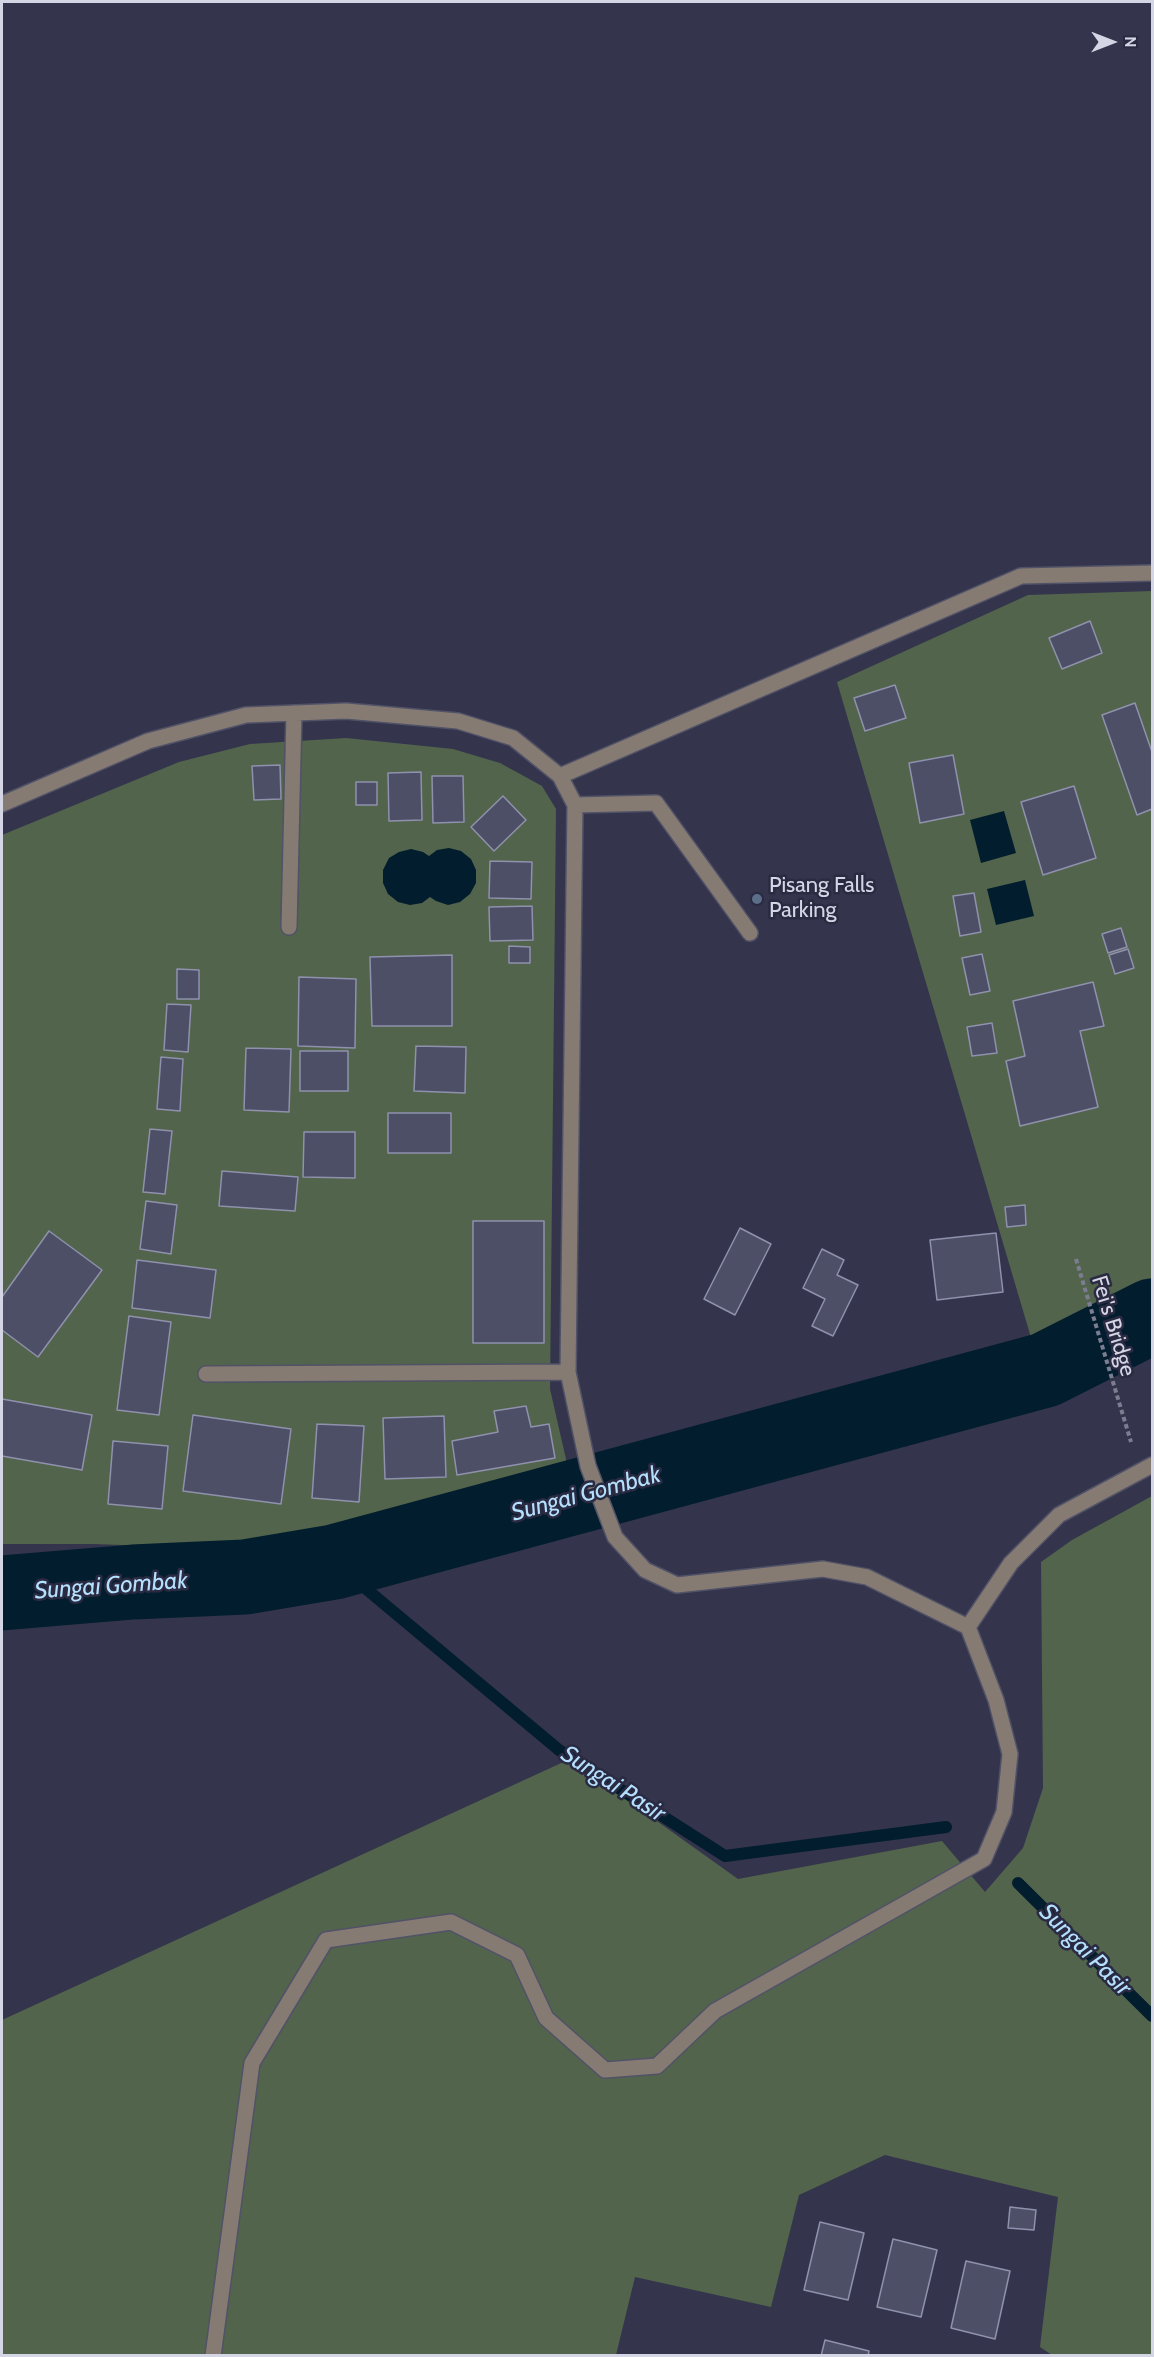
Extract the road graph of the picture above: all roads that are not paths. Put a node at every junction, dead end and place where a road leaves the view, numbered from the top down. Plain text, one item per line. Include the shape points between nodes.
1 (1152, 573) edge
2 (294, 713) junction
3 (560, 776) junction
4 (2, 804) edge
5 (574, 805) junction
6 (289, 927) dead end
7 (750, 933) dead end
8 (568, 1372) junction
9 (206, 1374) dead end
10 (1146, 1468) edge
11 (968, 1627) junction
12 (213, 2355) edge

1 - 3 street via 1021,576
2 - 3 street via 346,711 458,721 513,738
2 - 4 street via 246,716 148,741
2 - 6 street
3 - 5 street
5 - 7 street via 656,803
5 - 8 street
8 - 9 street
8 - 11 street via 588,1466 615,1537 645,1570 677,1585 823,1569 867,1577
10 - 11 street via 1059,1515 1011,1563
11 - 12 street via 996,1700 1010,1754 1004,1812 984,1859 716,2011 657,2066 605,2070 546,2018 517,1955 451,1922 326,1940 252,2062

